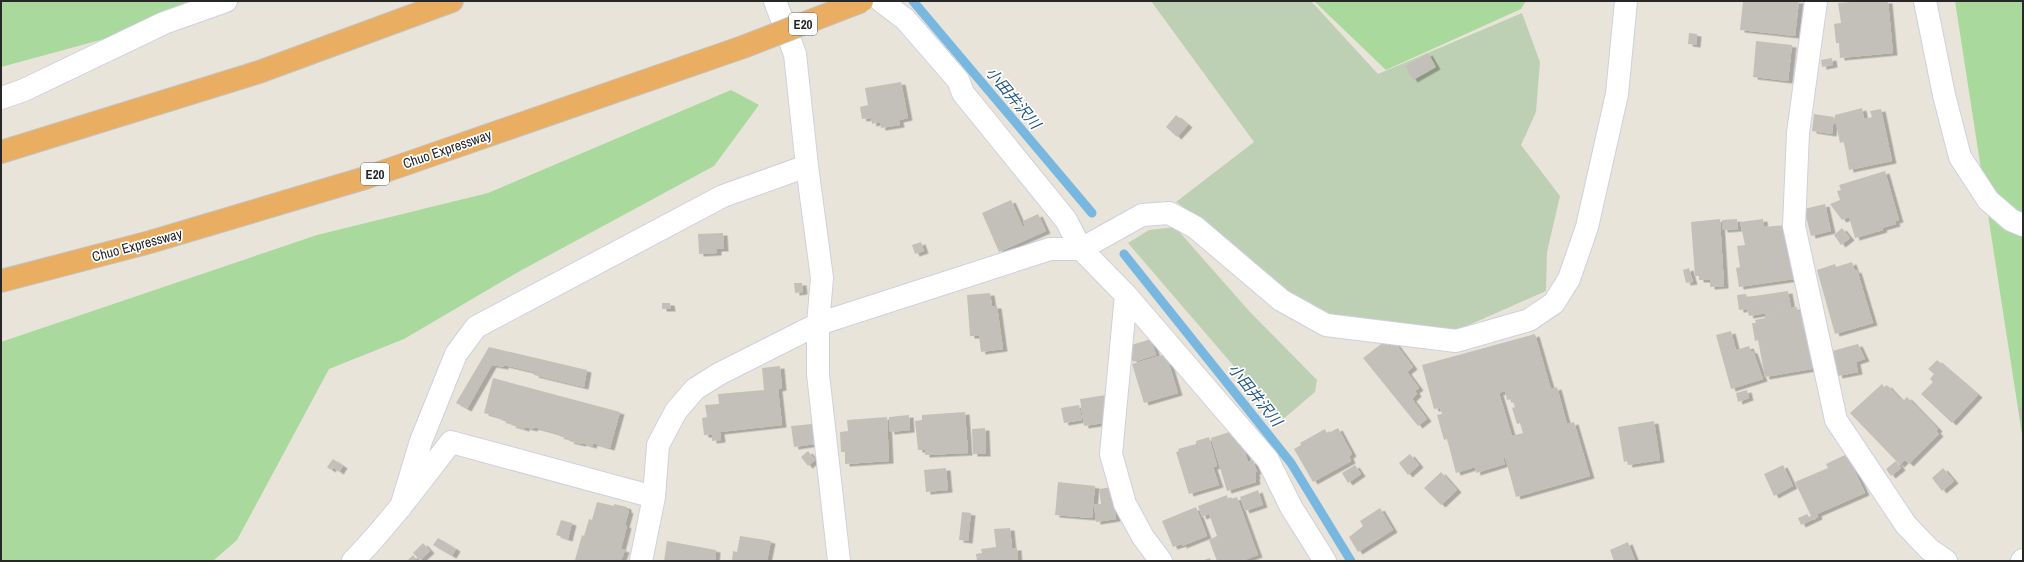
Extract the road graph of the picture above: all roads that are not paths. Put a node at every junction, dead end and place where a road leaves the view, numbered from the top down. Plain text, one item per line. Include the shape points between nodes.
1 (226, 1) edge
2 (452, 1) edge
3 (775, 1) edge
4 (862, 1) edge
5 (881, 1) edge
6 (1626, 1) edge
7 (1816, 1) edge
8 (1925, 1) edge
9 (1, 98) edge
10 (1, 152) edge
11 (807, 166) junction
12 (2023, 225) edge
13 (1081, 248) junction
14 (1, 281) edge
15 (1126, 296) junction
16 (818, 324) junction
17 (654, 496) junction
18 (400, 507) junction
19 (353, 561) edge
20 (641, 561) edge
21 (839, 561) edge
22 (1161, 561) edge
23 (1325, 561) edge
24 (1946, 561) edge

1 - 9 street via 164,23 24,90
2 - 10 highway via 259,72
3 - 11 street via 795,54
4 - 14 highway, Chuo Expressway / E20, bridge via 743,47 364,178 150,242
5 - 13 street via 905,19 958,80 963,93 1066,220
6 - 13 street via 1617,94 1587,227 1569,279 1554,303 1529,320 1456,342 1326,325 1281,300 1195,226 1169,213 1142,215
7 - 24 street via 1798,133 1794,226 1836,420 1906,525 1929,549
8 - 12 street via 1944,95 1960,157 1988,200 2011,220
11 - 16 street via 822,278
11 - 18 street via 723,196 476,327 456,354 421,441
13 - 15 street
13 - 16 street via 1050,249
15 - 22 street via 1111,454 1125,504 1143,537
15 - 23 street via 1268,460 1291,507
16 - 17 street via 719,374 695,389 676,411 658,445
16 - 21 street via 818,374
17 - 18 street via 451,442
17 - 20 street
18 - 19 street

